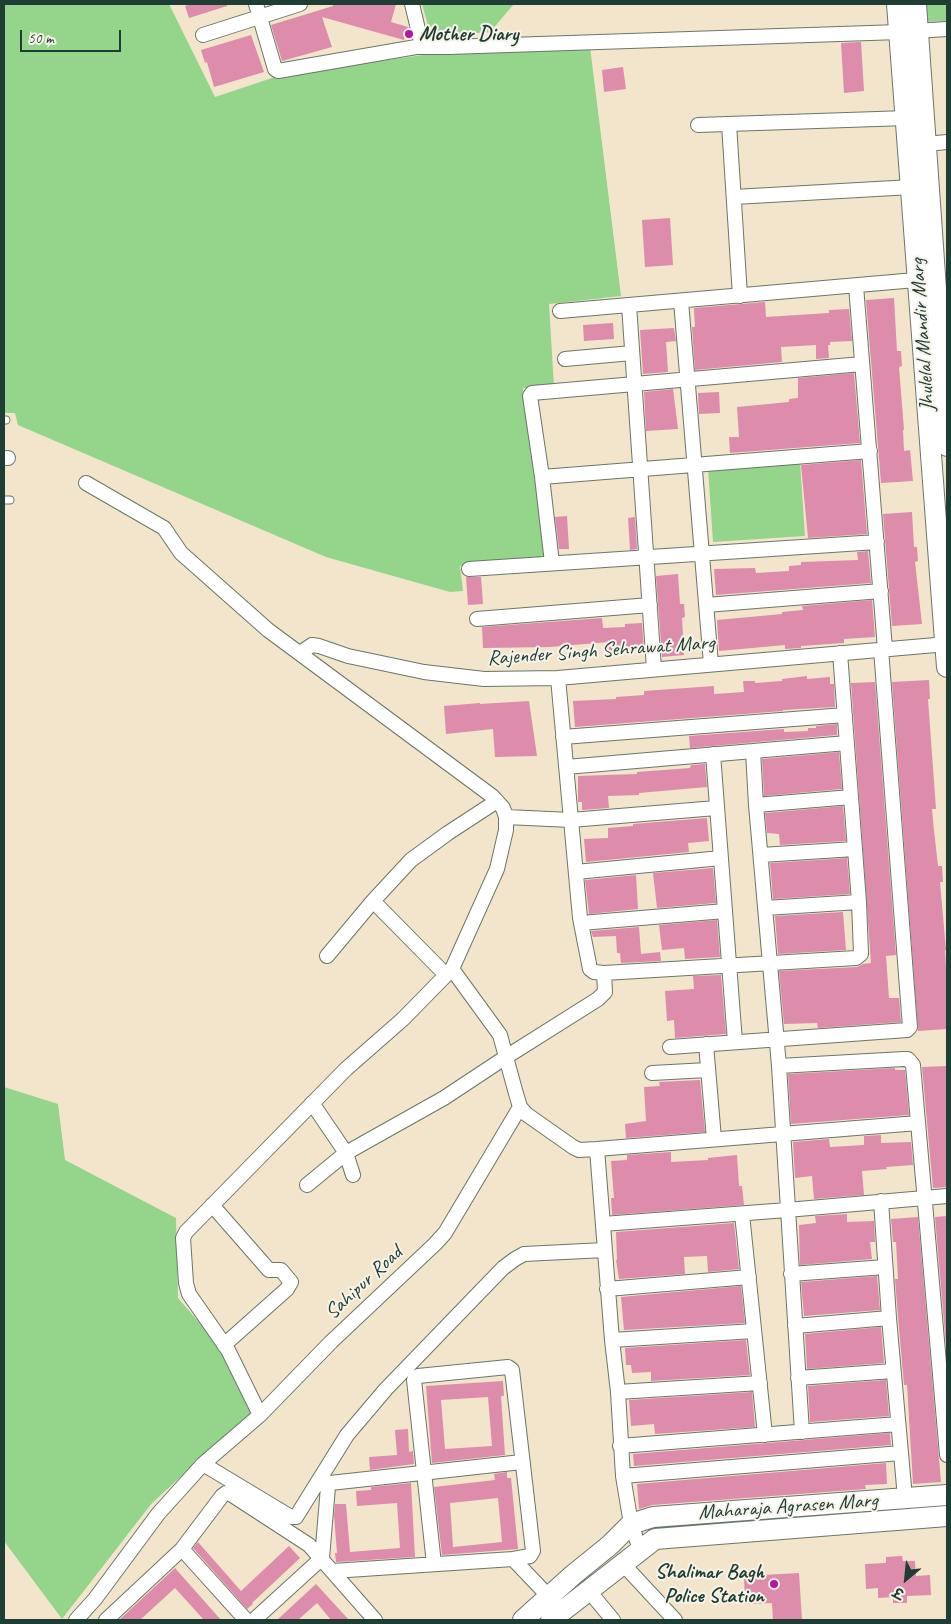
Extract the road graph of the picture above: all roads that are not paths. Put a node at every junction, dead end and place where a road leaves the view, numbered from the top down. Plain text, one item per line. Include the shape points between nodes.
1 (300, 4) edge
2 (412, 4) edge
3 (897, 4) edge
4 (916, 4) edge
5 (258, 10) edge
6 (947, 29) edge
7 (909, 32) junction
8 (203, 35) dead end
9 (422, 46) junction
10 (906, 118) junction
11 (729, 124) junction
12 (698, 125) dead end
13 (947, 142) edge
14 (926, 144) junction
15 (912, 187) junction
16 (734, 197) junction
17 (927, 279) junction
18 (856, 286) junction
19 (740, 296) junction
20 (681, 301) junction
21 (629, 305) junction
22 (560, 311) dead end
23 (944, 345) edge
24 (632, 352) junction
25 (565, 359) dead end
26 (862, 364) junction
27 (687, 378) junction
28 (634, 383) junction
29 (940, 407) edge
30 (947, 446) edge
31 (870, 451) junction
32 (694, 465) junction
33 (640, 469) junction
34 (542, 477) junction
35 (86, 483) dead end
36 (877, 542) junction
37 (702, 554) junction
38 (646, 557) junction
39 (552, 563) junction
40 (469, 569) dead end
41 (881, 591) junction
42 (650, 605) junction
43 (706, 605) junction
44 (477, 619) dead end
45 (946, 644) edge
46 (883, 649) junction
47 (840, 653) junction
48 (300, 654) junction
49 (711, 664) junction
50 (947, 667) edge
51 (654, 669) junction
52 (558, 678) junction
53 (845, 715) junction
54 (563, 737) junction
55 (847, 743) junction
56 (753, 751) junction
57 (713, 754) junction
58 (566, 767) junction
59 (851, 797) junction
60 (497, 801) junction
61 (756, 805) junction
62 (716, 808) junction
63 (506, 817) junction
64 (571, 820) junction
65 (855, 849) junction
66 (761, 855) junction
67 (721, 858) junction
68 (576, 872) junction
69 (374, 900) junction
70 (859, 902) junction
71 (765, 908) junction
72 (725, 911) junction
73 (581, 923) junction
74 (327, 956) dead end
75 (770, 963) junction
76 (730, 965) junction
77 (449, 972) junction
78 (604, 972) junction
79 (776, 1039) junction
80 (735, 1042) junction
81 (706, 1044) junction
82 (670, 1047) dead end
83 (506, 1057) junction
84 (779, 1066) junction
85 (708, 1070) junction
86 (652, 1073) dead end
87 (312, 1103) junction
88 (520, 1107) junction
89 (918, 1123) junction
90 (782, 1134) junction
91 (714, 1139) junction
92 (597, 1149) junction
93 (346, 1153) junction
94 (353, 1175) dead end
95 (307, 1185) dead end
96 (947, 1196) edge
97 (924, 1198) junction
98 (881, 1201) junction
99 (212, 1205) junction
100 (787, 1210) junction
101 (742, 1214) junction
102 (603, 1224) junction
103 (605, 1250) junction
104 (885, 1268) junction
105 (791, 1274) junction
106 (749, 1277) junction
107 (607, 1288) junction
108 (889, 1318) junction
109 (795, 1326) junction
110 (754, 1331) junction
111 (612, 1340) junction
112 (224, 1345) junction
113 (893, 1371) junction
114 (798, 1378) junction
115 (760, 1383) junction
116 (618, 1392) junction
117 (260, 1415) junction
118 (898, 1424) junction
119 (802, 1432) junction
120 (765, 1435) junction
121 (620, 1446) junction
122 (901, 1453) junction
123 (947, 1455) edge
124 (522, 1462) junction
125 (203, 1464) junction
126 (424, 1472) junction
127 (623, 1476) junction
128 (947, 1495) edge
129 (905, 1498) junction
130 (798, 1506) junction
131 (947, 1516) edge
132 (631, 1524) junction
133 (799, 1528) junction
134 (182, 1549) junction
135 (640, 1549) junction
136 (322, 1558) junction
137 (513, 1559) junction
138 (434, 1564) junction
139 (623, 1564) junction
140 (333, 1571) junction
141 (589, 1591) junction
142 (554, 1609) edge
143 (110, 1619) edge
144 (76, 1620) edge
145 (246, 1620) edge
146 (254, 1620) edge
147 (375, 1620) edge
148 (523, 1620) edge
149 (613, 1620) edge
150 (675, 1620) edge

1 - 5 street
2 - 9 street
3 - 7 street, Jhulelal Mandir Marg
4 - 7 street, Jhulelal Mandir Marg
5 - 8 street
5 - 9 street via 278,72
6 - 7 street
7 - 9 street
7 - 10 street, Jhulelal Mandir Marg
7 - 14 street, Jhulelal Mandir Marg
10 - 11 street
10 - 15 street, Jhulelal Mandir Marg
11 - 12 street
11 - 16 street
13 - 14 street
14 - 17 street, Jhulelal Mandir Marg
15 - 16 street
15 - 17 street, Jhulelal Mandir Marg
16 - 19 street
17 - 18 street
17 - 23 street, Jhulelal Mandir Marg
17 - 29 street, Jhulelal Mandir Marg
18 - 19 street
18 - 26 street
19 - 20 street
20 - 21 street
20 - 27 street
21 - 22 street
21 - 24 street
23 - 29 street, Jhulelal Mandir Marg
24 - 25 street
24 - 28 street
26 - 27 street
26 - 31 street
27 - 28 street
27 - 32 street
28 - 33 street
28 - 34 street via 532,392
29 - 30 street, Jhulelal Mandir Marg
29 - 45 street, Jhulelal Mandir Marg
31 - 32 street
31 - 36 street
32 - 33 street
32 - 37 street
33 - 34 street
33 - 38 street
34 - 39 street
35 - 48 street via 164,528 181,553
36 - 37 street
36 - 41 street
37 - 38 street
37 - 43 street
38 - 39 street
38 - 42 street
39 - 40 street
41 - 43 street
41 - 46 street
42 - 44 street
42 - 51 street
43 - 49 street
45 - 46 street, Rajender Singh Sehrawat Marg
45 - 50 street, Jhulelal Mandir Marg
46 - 47 street, Rajender Singh Sehrawat Marg
46 - 79 street via 911,1025 907,1030
47 - 49 street, Rajender Singh Sehrawat Marg
47 - 53 street
48 - 52 street, Rajender Singh Sehrawat Marg via 312,645 424,672 484,679
48 - 60 street
49 - 51 street, Rajender Singh Sehrawat Marg
51 - 52 street, Rajender Singh Sehrawat Marg
52 - 54 street
53 - 54 street
53 - 55 street
54 - 58 street
55 - 56 street
55 - 59 street
56 - 57 street
56 - 61 street
57 - 58 street
57 - 62 street
58 - 64 street
59 - 61 street
59 - 65 street
60 - 63 street
60 - 69 street via 410,860
61 - 66 street
62 - 64 street
62 - 67 street
63 - 64 street
63 - 77 street via 497,869
64 - 68 street
65 - 66 street
65 - 70 street
66 - 71 street
67 - 68 street
67 - 72 street
68 - 73 street
69 - 74 street
69 - 77 street
70 - 71 street
70 - 75 street via 858,958
71 - 75 street
72 - 73 street
72 - 76 street
73 - 78 street via 588,966 594,972
75 - 76 street
75 - 79 street
76 - 78 street
76 - 80 street
77 - 83 street via 500,1035
77 - 87 street
78 - 83 street via 605,992 598,999
79 - 80 street
79 - 84 street
80 - 81 street
81 - 82 street
81 - 85 street
83 - 88 street
83 - 93 street via 444,1098
84 - 89 street via 908,1059 913,1066
84 - 90 street
85 - 86 street
85 - 91 street
87 - 93 street
87 - 99 street
88 - 92 street via 533,1120 573,1147
88 - 117 street, Sahipur Road via 445,1233
89 - 90 street
89 - 97 street
90 - 91 street
90 - 100 street
91 - 92 street
92 - 102 street
93 - 94 street
93 - 95 street
96 - 97 street
97 - 98 street
97 - 123 street
98 - 100 street
98 - 104 street
99 - 112 street via 182,1238 183,1253 189,1294
99 - 112 street via 269,1270 280,1270 291,1282
100 - 101 street
100 - 105 street
101 - 102 street
101 - 106 street
102 - 103 street
103 - 107 street
103 - 125 street via 524,1254 503,1268 386,1389 347,1435 296,1517
104 - 105 street
104 - 108 street
105 - 109 street
106 - 107 street
106 - 110 street
107 - 111 street
108 - 109 street
108 - 113 street
109 - 114 street
110 - 111 street
110 - 115 street
111 - 116 street
112 - 117 street
113 - 114 street
113 - 118 street
114 - 119 street
115 - 116 street
115 - 120 street
116 - 121 street
117 - 125 street, Sahipur Road
118 - 119 street
118 - 122 street
119 - 120 street
120 - 121 street
121 - 127 street
122 - 127 street
122 - 129 street
124 - 126 street
124 - 126 street via 510,1367 418,1376 413,1383
124 - 137 street via 533,1551 530,1556
125 - 144 street, Sahipur Road via 158,1514
126 - 136 street via 330,1483
126 - 138 street
127 - 132 street
128 - 129 street, Maharaja Agrasen Marg
129 - 130 street, Maharaja Agrasen Marg
130 - 132 street, Maharaja Agrasen Marg via 653,1517
130 - 133 street
131 - 133 street, Maharaja Agrasen Marg
132 - 135 street
132 - 142 street
133 - 135 street, Maharaja Agrasen Marg via 655,1539
134 - 136 street via 222,1496 229,1493 303,1540
134 - 143 street
134 - 145 street
135 - 139 street, Maharaja Agrasen Marg
136 - 140 street
136 - 146 street
137 - 138 street
137 - 142 street
138 - 140 street
139 - 141 street, Maharaja Agrasen Marg
139 - 150 street
140 - 147 street
141 - 142 street, Maharaja Agrasen Marg
141 - 149 street
142 - 148 street

